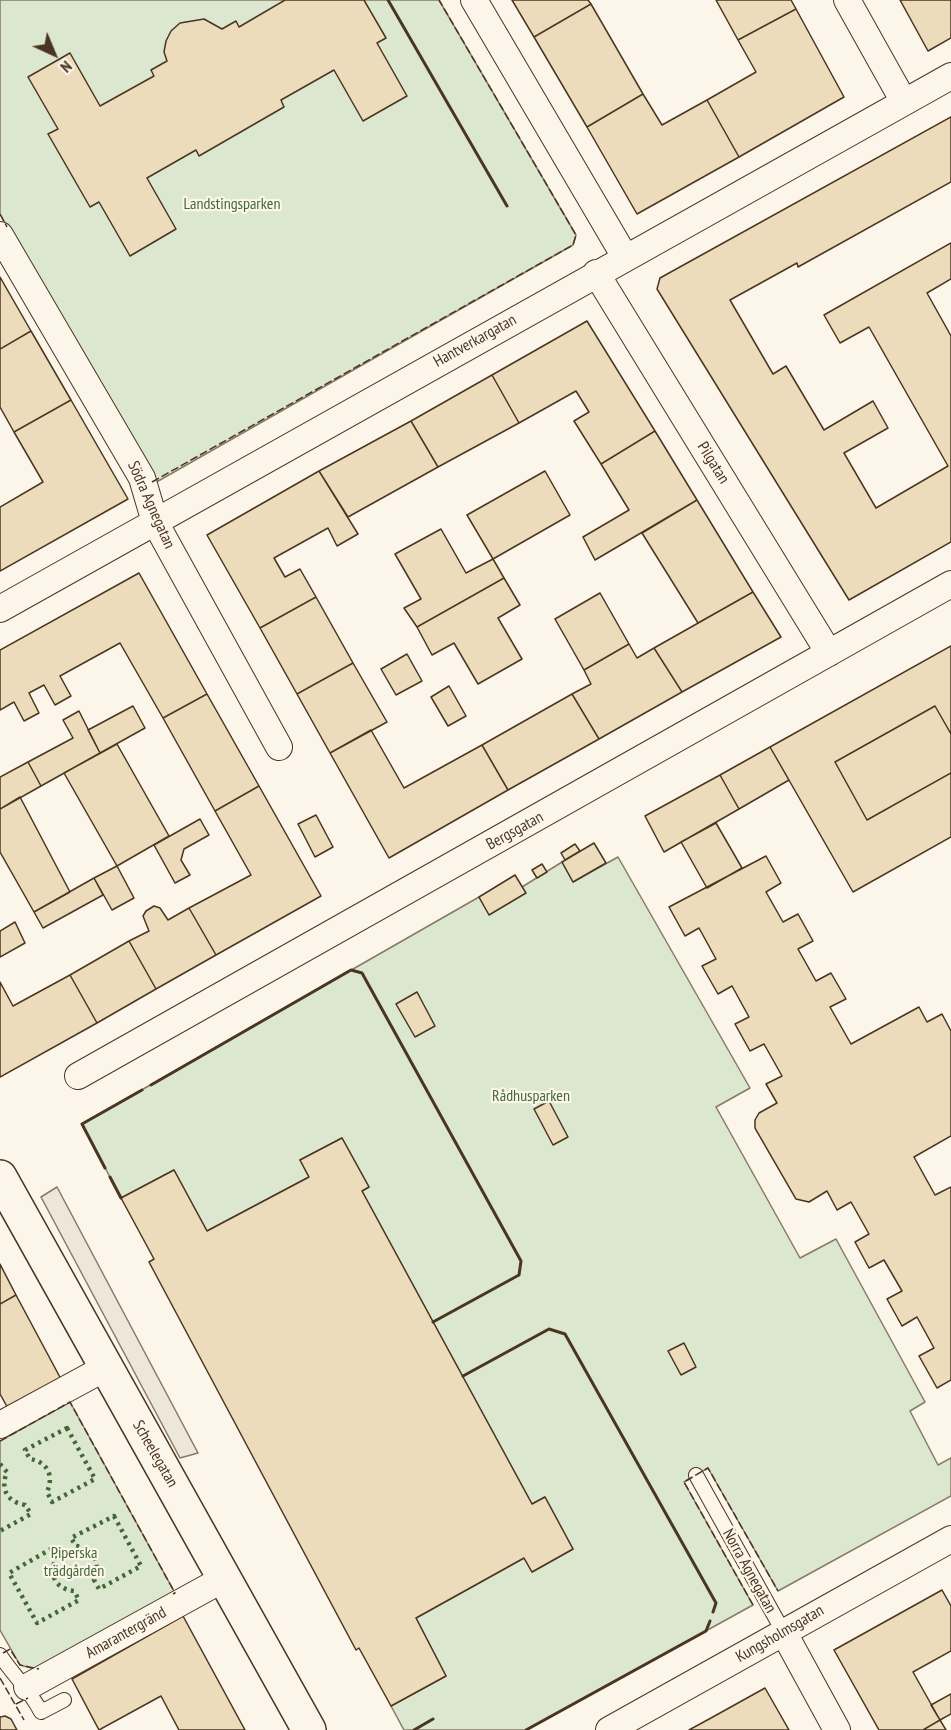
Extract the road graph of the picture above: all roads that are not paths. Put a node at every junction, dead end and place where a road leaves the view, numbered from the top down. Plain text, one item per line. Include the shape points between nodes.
1 (474, 0) edge
2 (847, 0) edge
3 (951, 76) edge
4 (904, 102) junction
5 (0, 235) edge
6 (625, 257) junction
7 (596, 273) junction
8 (155, 522) junction
9 (951, 584) edge
10 (0, 609) edge
11 (830, 653) junction
12 (279, 747) dead end
13 (78, 1076) dead end
14 (0, 1177) edge
15 (105, 1368) junction
16 (0, 1425) edge
17 (696, 1475) dead end
18 (951, 1539) edge
19 (225, 1578) junction
20 (784, 1634) junction
21 (0, 1655) edge
22 (27, 1688) junction
23 (64, 1700) dead end
24 (309, 1730) edge
25 (609, 1730) edge
26 (837, 1730) edge

1 - 6 street
2 - 4 street
3 - 4 street, Hantverkargatan
4 - 6 street, Hantverkargatan
5 - 8 street, Södra Agnegatan via 142,478
6 - 7 street, Hantverkargatan
7 - 8 street, Hantverkargatan
7 - 11 street, Pilgatan
8 - 10 street, Hantverkargatan
8 - 12 street, Södra Agnegatan
9 - 11 street, Bergsgatan
11 - 13 street, Bergsgatan
14 - 15 street, Scheelegatan
15 - 16 street
15 - 19 street, Scheelegatan
17 - 20 lane, Norra Agnegatan
18 - 20 street, Kungsholmsgatan
19 - 22 street, Amarantergränd
19 - 24 street, Scheelegatan
20 - 25 street, Kungsholmsgatan
20 - 26 street, Norra Agnegatan
21 - 22 lane via 17,1681
22 - 23 lane via 41,1712

